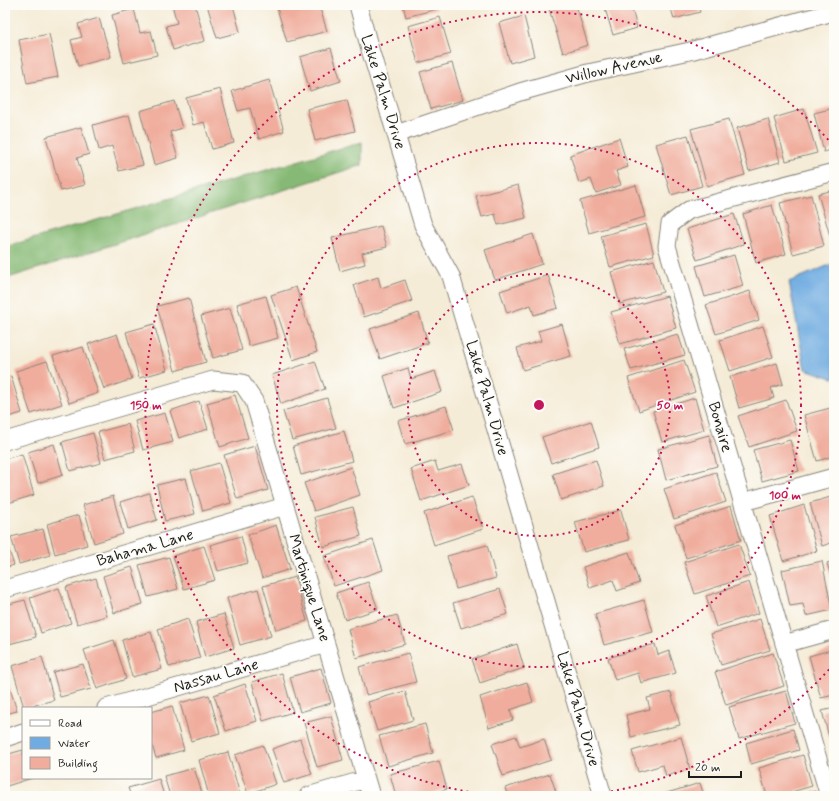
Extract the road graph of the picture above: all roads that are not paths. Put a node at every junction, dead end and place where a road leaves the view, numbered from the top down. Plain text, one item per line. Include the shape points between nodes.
1 (358, 5) edge
2 (834, 12) edge
3 (396, 134) junction
4 (834, 172) edge
5 (5, 441) edge
6 (834, 477) edge
7 (743, 502) junction
8 (285, 506) junction
9 (5, 589) edge
10 (834, 630) edge
11 (326, 644) junction
12 (784, 644) junction
13 (109, 707) edge
14 (22, 732) edge
15 (5, 738) edge
16 (366, 779) junction
17 (830, 787) edge
18 (308, 796) edge
19 (371, 796) edge
20 (603, 796) edge

1 - 3 street, Lake Palm Drive
2 - 3 street, Willow Avenue via 690,51 588,72
3 - 20 street, Lake Palm Drive via 422,225 451,276
4 - 7 street, Bonaire via 689,210 670,224 667,246
5 - 8 street, Martinique Lane via 213,380 242,383 254,401
6 - 7 street
7 - 12 street, Bonaire
8 - 9 street, Bahama Lane
8 - 11 street, Martinique Lane
10 - 12 street
11 - 13 street, Nassau Lane
11 - 16 street, Martinique Lane
12 - 17 street, Bonaire
14 - 15 street
16 - 18 street
16 - 19 street, Martinique Lane

